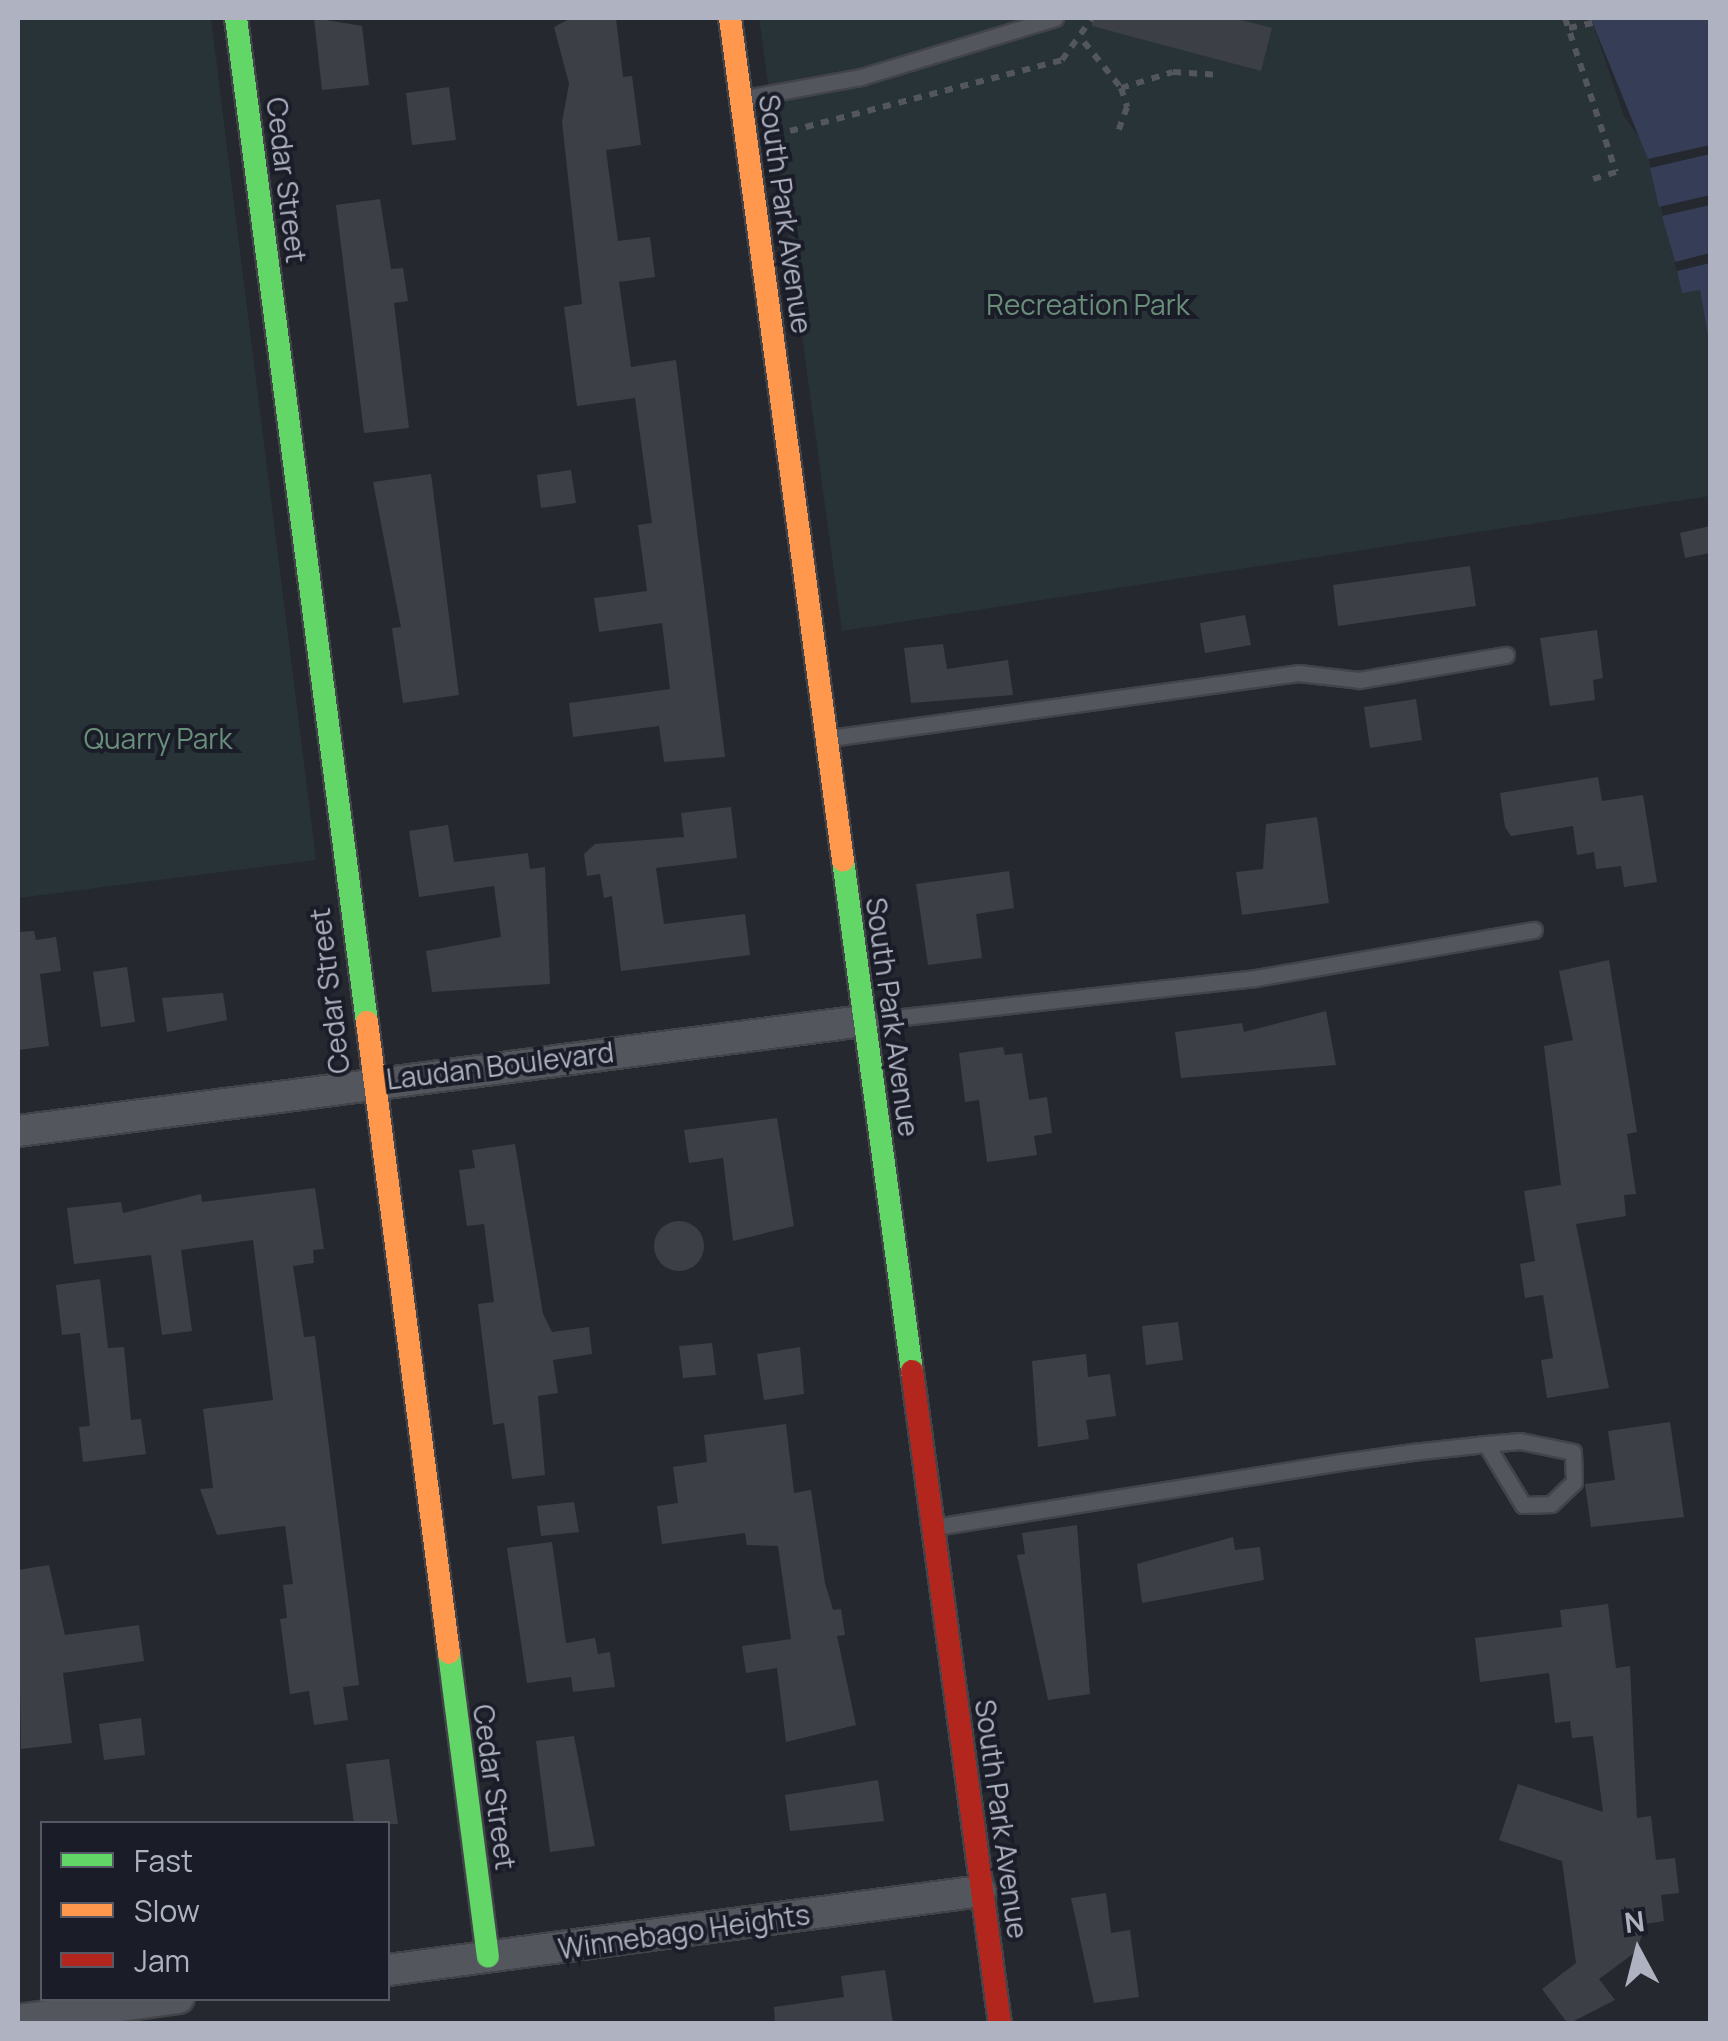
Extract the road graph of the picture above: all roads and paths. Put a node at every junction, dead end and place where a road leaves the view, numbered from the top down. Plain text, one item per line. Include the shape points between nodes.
1 (236, 18) edge
2 (730, 18) edge
3 (1055, 18) edge
4 (1092, 18) edge
5 (1564, 18) edge
6 (1592, 24) dead end
7 (1569, 28) junction
8 (1084, 42) junction
9 (1220, 75) dead end
10 (1121, 88) junction
11 (741, 99) junction
12 (790, 131) dead end
13 (1118, 132) dead end
14 (1587, 181) dead end
15 (1506, 656) dead end
16 (826, 738) junction
17 (1534, 930) dead end
18 (863, 1020) junction
19 (370, 1082) junction
20 (18, 1131) edge
21 (1486, 1444) junction
22 (931, 1527) junction
23 (981, 1891) junction
24 (488, 1957) junction
25 (390, 1970) edge
26 (157, 2001) edge
27 (18, 2020) edge
28 (1000, 2024) edge

1 - 19 main road, Cedar Street
2 - 11 main road, South Park Avenue
3 - 11 lane via 861,77
4 - 8 path
5 - 7 path
6 - 7 path
7 - 14 path via 1616,172
8 - 10 path
8 - 12 path via 1062,60
9 - 10 path via 1173,72
10 - 13 path via 1127,107
11 - 16 main road, South Park Avenue
15 - 16 lane via 1359,680 1298,672
16 - 18 main road, South Park Avenue
17 - 18 lane via 1274,975
18 - 19 street, Laudan Boulevard
18 - 22 main road, South Park Avenue
19 - 20 street, Laudan Boulevard
19 - 24 main road, Cedar Street
21 - 21 lane via 1562,1444 1574,1452 1574,1482 1551,1504 1523,1506
21 - 22 lane
22 - 23 main road, South Park Avenue
23 - 24 street, Winnebago Heights
23 - 28 main road, South Park Avenue
24 - 25 street, Winnebago Heights
26 - 27 street

